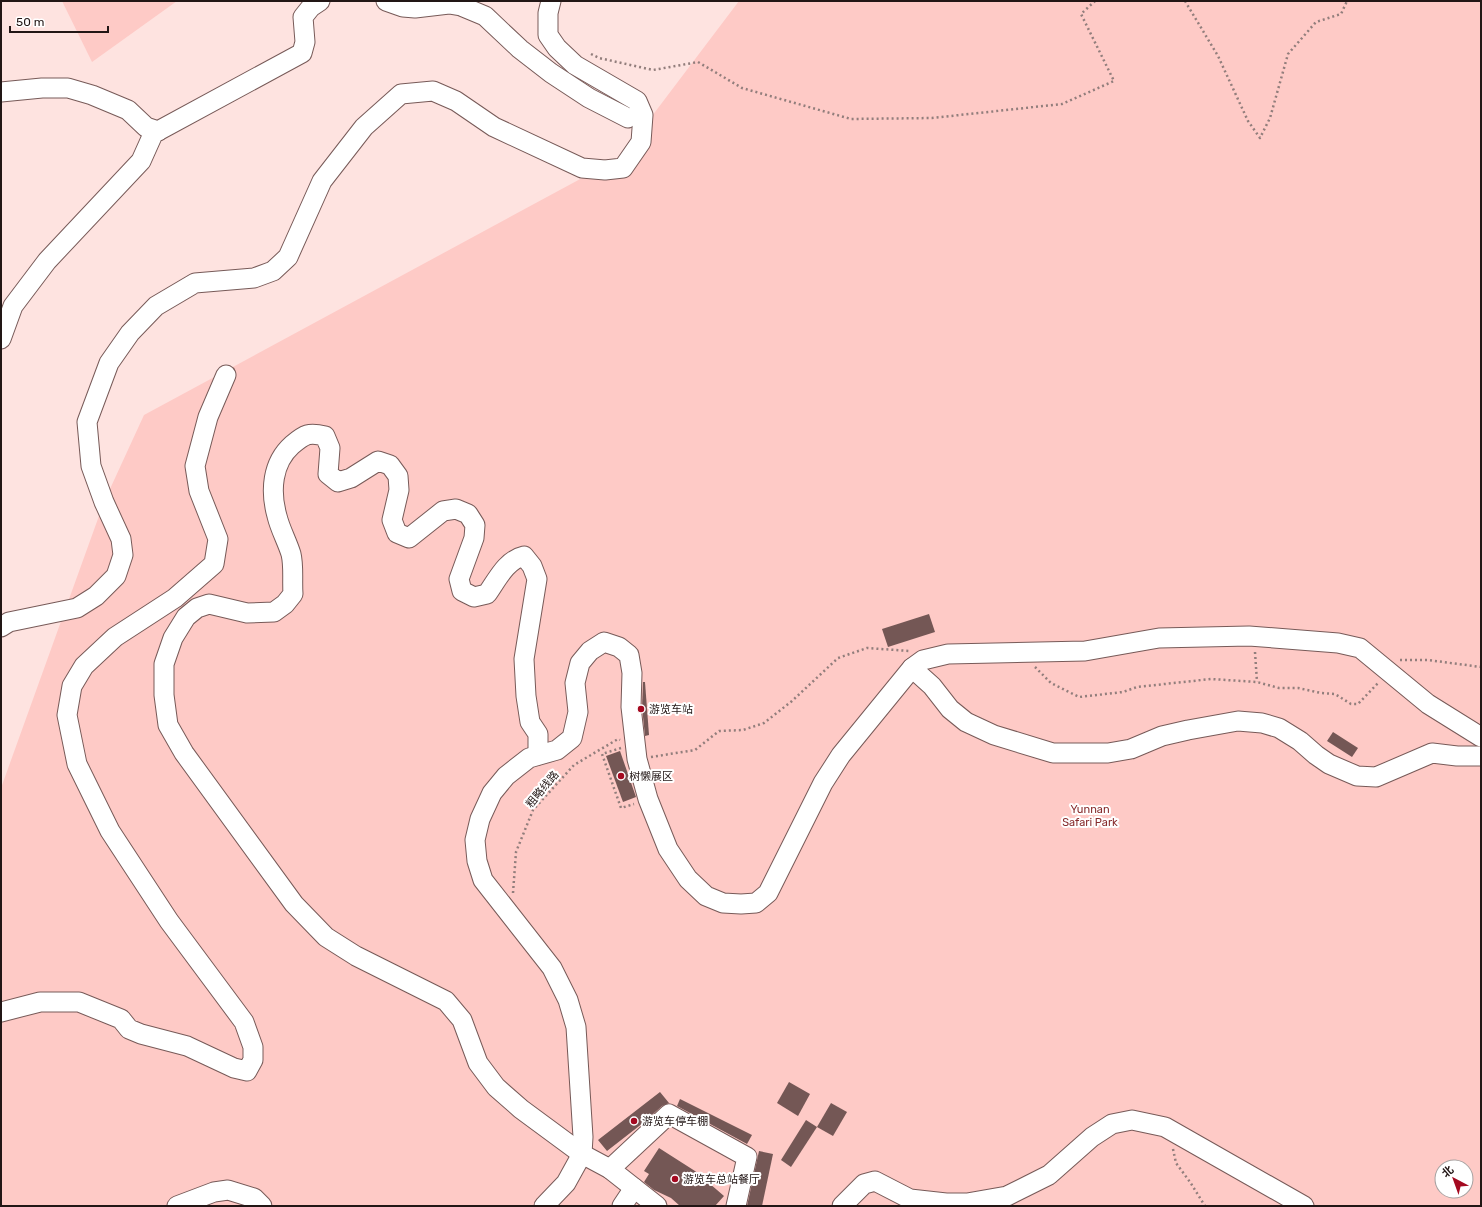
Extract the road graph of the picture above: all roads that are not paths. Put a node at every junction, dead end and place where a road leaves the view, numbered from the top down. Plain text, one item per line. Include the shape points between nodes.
1 (320, 1) edge
2 (386, 1) edge
3 (551, 1) edge
4 (1, 92) edge
5 (628, 118) dead end
6 (158, 131) junction
7 (1, 339) edge
8 (226, 375) dead end
9 (1, 627) edge
10 (912, 659) junction
11 (1481, 737) edge
12 (538, 755) junction
13 (1481, 756) edge
14 (1, 1012) edge
15 (582, 1154) junction
16 (610, 1169) junction
17 (634, 1188) junction
18 (177, 1206) edge
19 (262, 1206) edge
20 (544, 1206) edge
21 (622, 1206) edge
22 (657, 1206) edge
23 (736, 1206) edge
24 (842, 1206) edge
25 (1304, 1206) edge

1 - 6 street via 303,17 305,42 302,53
2 - 5 street via 416,8 449,4 485,16 520,49 551,73 589,98
3 - 9 street via 548,35 557,48 575,65 637,101 644,115 640,142 623,168 582,168 494,127 456,101 433,91 401,94 364,127 322,181 288,257 273,271 254,278 195,283 156,306 130,334 109,362 88,422 91,466 121,539 123,555 116,576 96,596 77,608 9,622
4 - 6 street via 68,88 128,110 146,127
6 - 7 street via 154,132 141,161 47,261 13,306
8 - 14 street via 208,417 195,466 199,491 218,539 214,564 175,598 115,637 84,666 72,686 68,715 77,764 110,832 168,921 244,1022 253,1047 253,1060 246,1071 234,1068 187,1046 129,1029 121,1019 79,1002 40,1002
10 - 11 street via 923,660 948,654 1085,651 1159,638 1255,636 1338,643 1360,648 1428,704
10 - 12 street via 823,783 768,893 756,903 723,903 706,896 688,879 668,849 648,799 636,753 631,707 632,673 629,655 619,647 604,642 590,651 580,662 574,683 578,712 572,738 557,750
10 - 13 street via 950,709 966,722 994,735 1053,753 1108,753 1131,749 1162,736 1238,721 1262,723 1279,728 1329,764 1357,776 1376,777 1432,753
12 - 15 street via 506,776 492,793 480,818 476,840 478,861 483,880 552,968 568,1000 576,1027
12 - 15 street via 538,734 530,722 526,696 524,659 537,579 532,566 524,556 516,558 487,594 474,597 462,591 458,579 474,538 475,525 468,514 456,509 443,511 409,538 397,533 392,520 399,490 398,476 390,465 378,461 351,478 338,482 328,474 330,448 325,436 312,433 300,438 285,451 278,462 272,484 276,516 291,555 293,594 274,612 247,613 209,604 197,608 186,617 173,638 164,664 164,695 168,725 184,753 294,904 326,936 356,956 446,1001 462,1020 478,1063 496,1087
15 - 16 street
15 - 20 street via 566,1182
16 - 17 street
16 - 23 street via 669,1114 747,1157
17 - 21 street
17 - 22 street
18 - 19 street via 214,1192 228,1190 254,1198
24 - 25 street via 864,1184 875,1181 910,1199 967,1203 1007,1196 1049,1175 1092,1137 1112,1124 1132,1120 1165,1127

